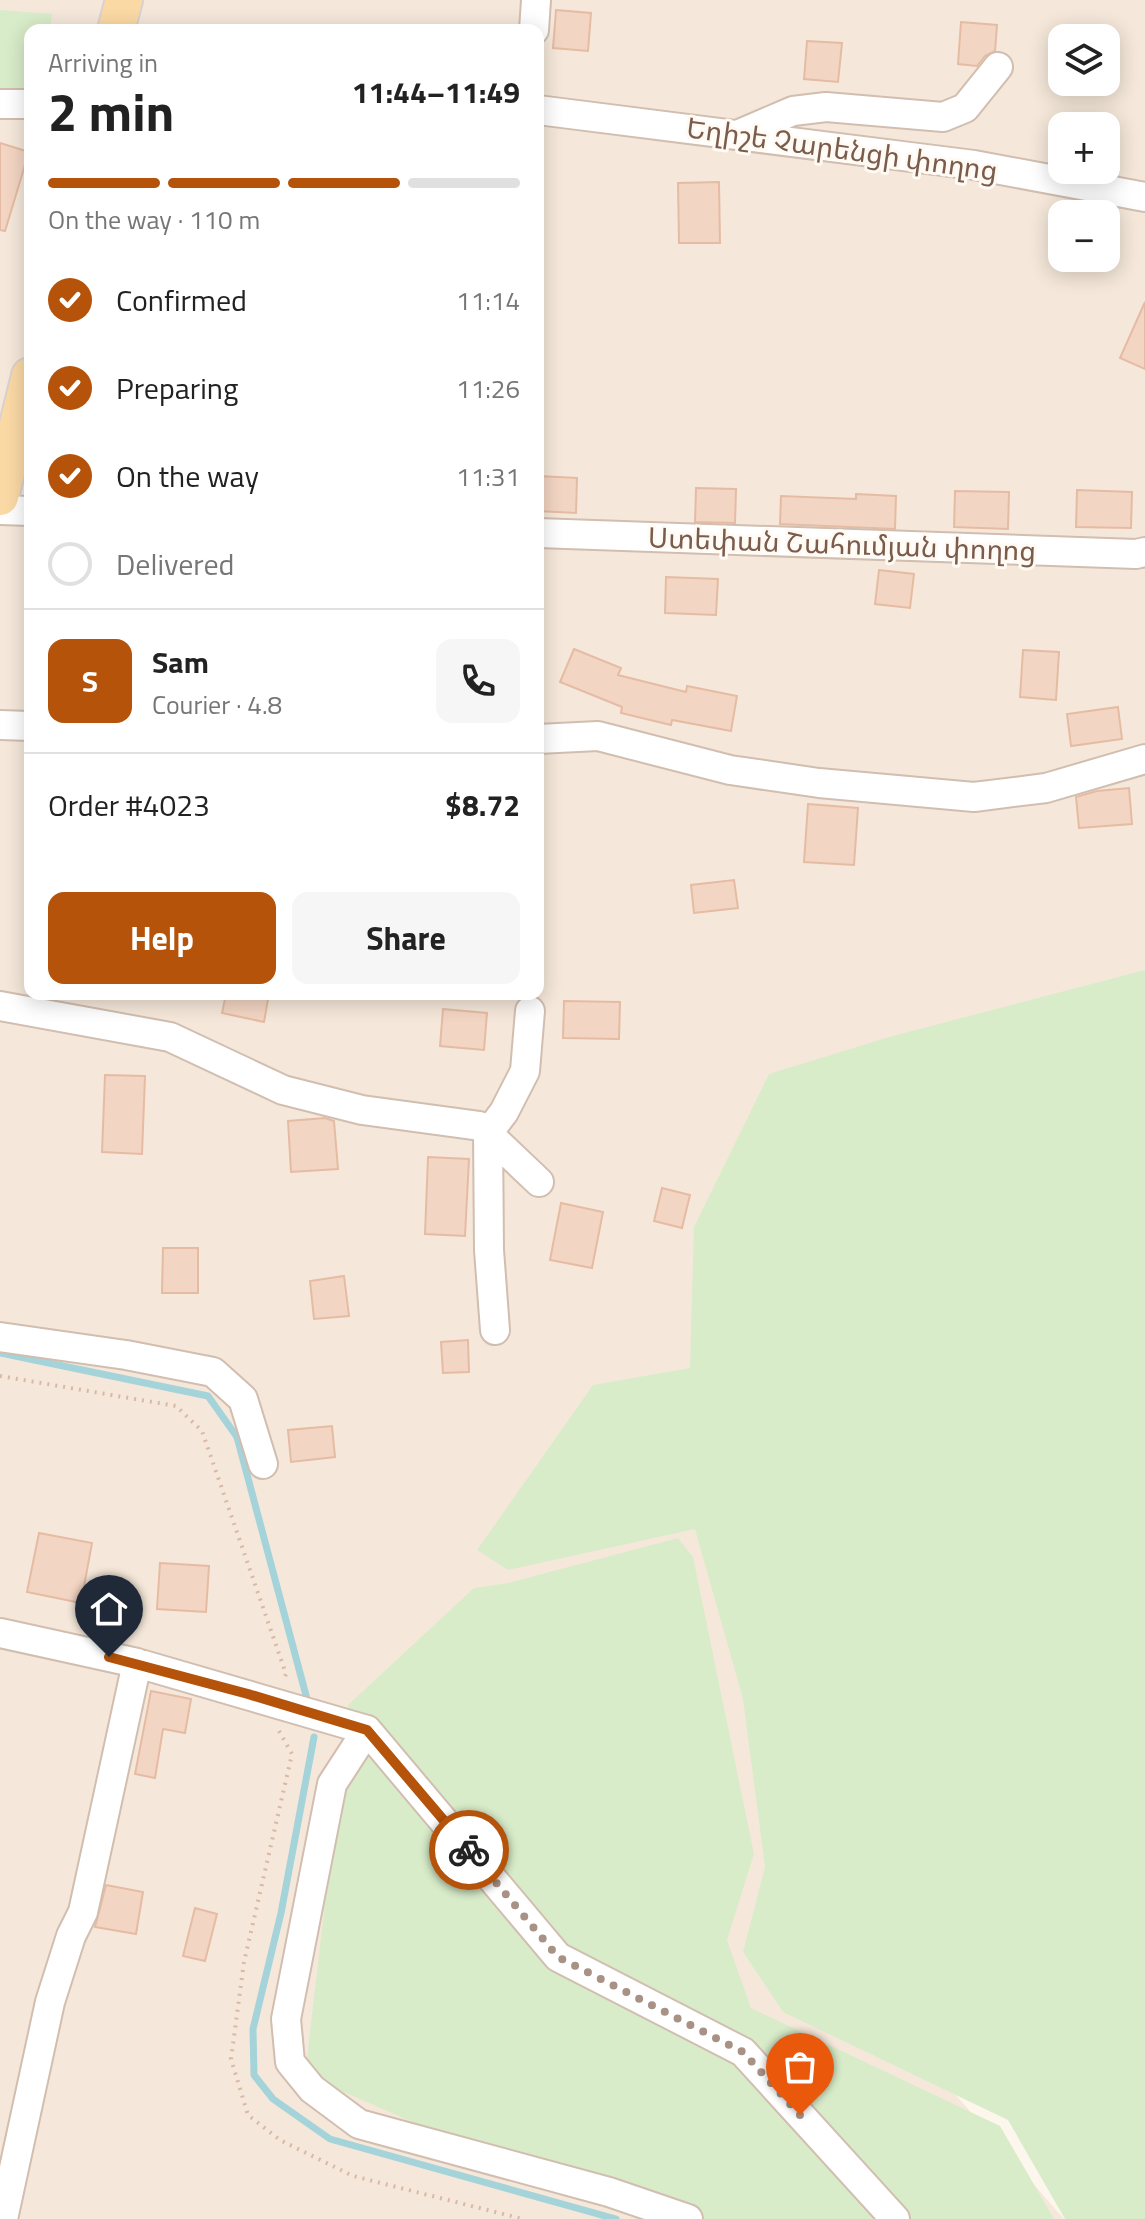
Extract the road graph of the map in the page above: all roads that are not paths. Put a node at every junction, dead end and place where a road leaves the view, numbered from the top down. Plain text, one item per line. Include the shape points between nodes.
1 (124, 0) edge
2 (536, 0) edge
3 (118, 24) edge
4 (534, 24) edge
5 (998, 67) dead end
6 (0, 104) edge
7 (24, 104) edge
8 (544, 111) edge
9 (736, 135) junction
10 (1145, 197) edge
11 (24, 400) edge
12 (0, 497) edge
13 (0, 510) edge
14 (24, 511) edge
15 (544, 533) edge
16 (1145, 552) edge
17 (0, 725) edge
18 (24, 726) edge
19 (544, 739) edge
20 (1145, 759) edge
21 (0, 1006) edge
22 (530, 1011) dead end
23 (488, 1133) junction
24 (539, 1182) dead end
25 (495, 1330) dead end
26 (0, 1337) edge
27 (263, 1464) dead end
28 (0, 1633) edge
29 (137, 1663) junction
30 (367, 1730) junction
31 (3, 2219) edge
32 (688, 2219) edge
33 (895, 2219) edge

1 - 3 main road
2 - 4 street
5 - 9 street via 965,108 943,117 826,107 793,111
6 - 7 street
8 - 9 street, Եղիշե Չարենցի փողոց
9 - 10 street, Եղիշե Չարենցի փողոց via 974,165
11 - 12 main road
13 - 14 street
15 - 16 street, Ստեփան Շահումյան փողոց
17 - 18 street
19 - 20 street via 598,736 730,770 974,797 1046,788
21 - 23 street via 170,1037 283,1090 362,1110 480,1126
22 - 23 street via 525,1071
23 - 24 street
23 - 25 street
26 - 27 street via 213,1372 243,1399
28 - 29 street
29 - 30 street
29 - 31 street via 83,1912 50,2002
30 - 32 street via 332,1784 286,2019 290,2062 312,2089 359,2124 609,2192
30 - 33 street via 558,1957 743,2052

